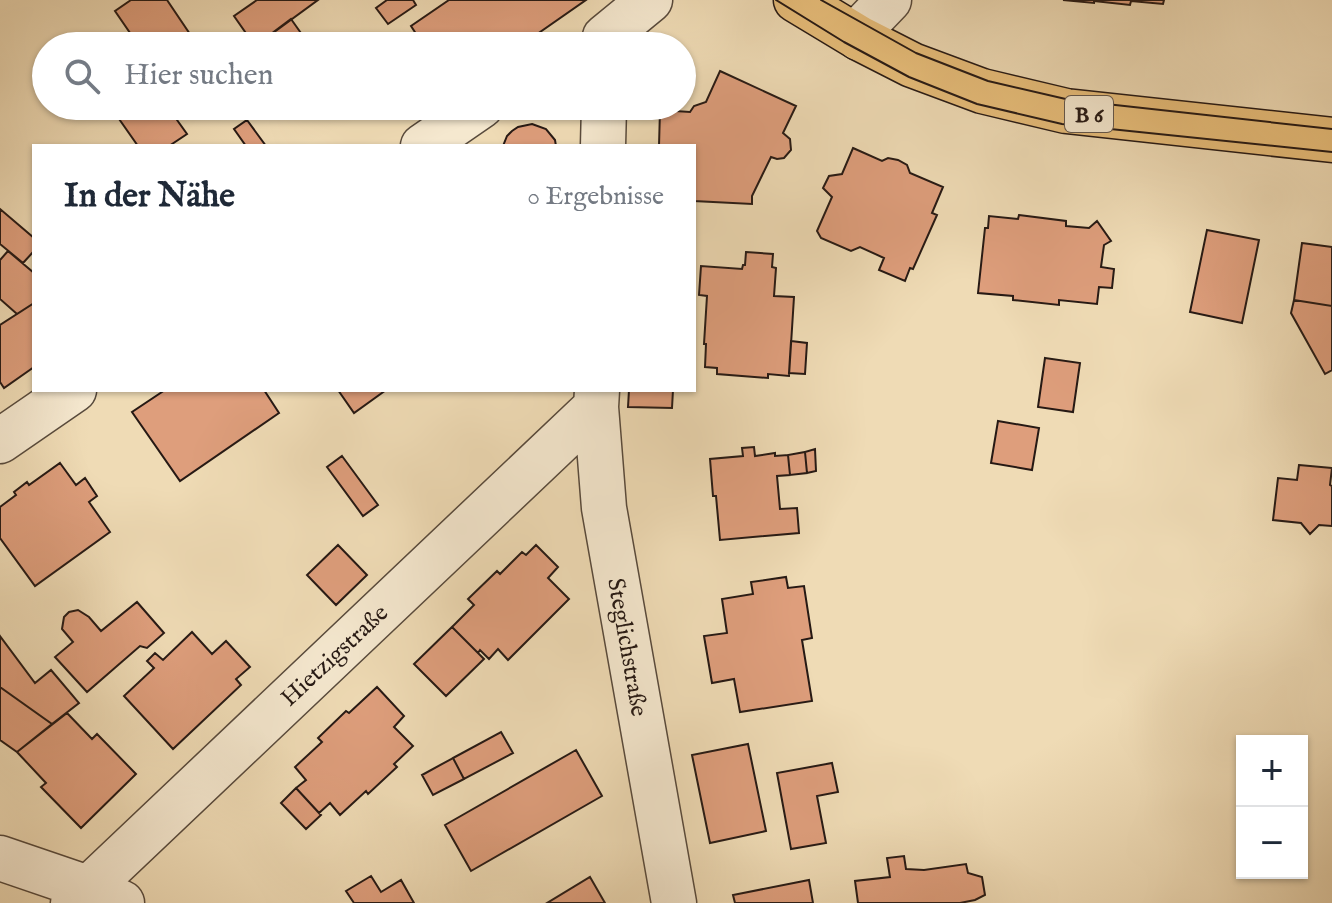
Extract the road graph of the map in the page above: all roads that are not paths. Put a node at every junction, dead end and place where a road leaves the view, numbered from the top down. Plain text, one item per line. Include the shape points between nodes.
1 (650, 0) edge
2 (796, 0) edge
3 (889, 0) edge
4 (613, 32) edge
5 (859, 38) junction
6 (461, 120) edge
7 (604, 120) edge
8 (1332, 140) edge
9 (426, 144) edge
10 (603, 144) edge
11 (71, 392) edge
12 (597, 399) edge
13 (0, 441) edge
14 (0, 858) edge
15 (94, 898) edge
16 (674, 903) edge

1 - 4 street
2 - 5 main road, B 6
3 - 5 street
5 - 8 main road, B 6 via 982,91 1066,111
6 - 9 street
7 - 10 street
11 - 13 street
12 - 15 street, Hietzigstraße
12 - 16 street, Steglichstraße via 604,508
14 - 15 street

